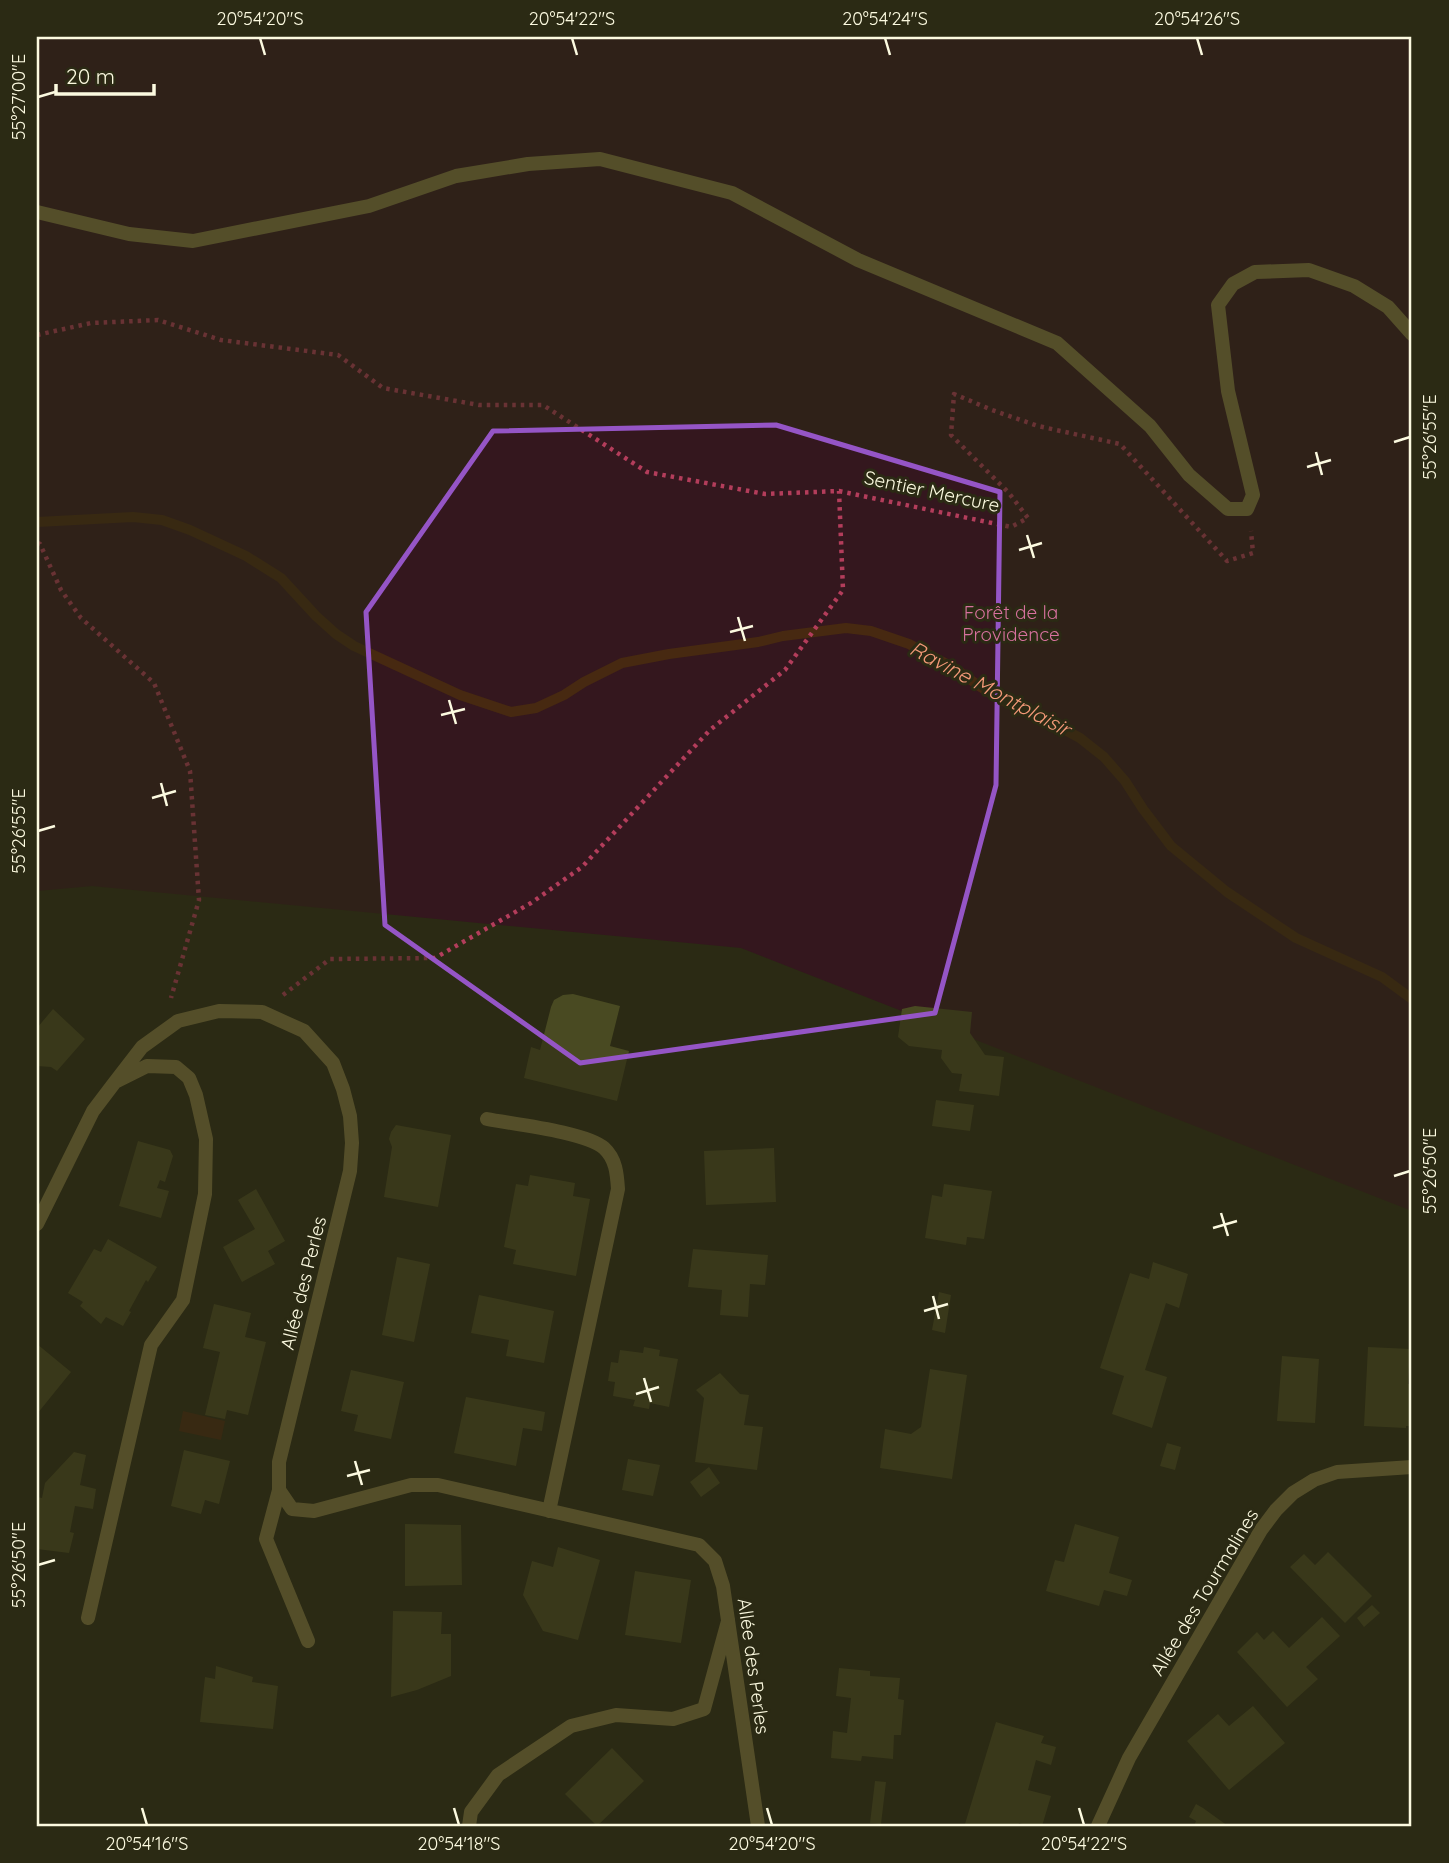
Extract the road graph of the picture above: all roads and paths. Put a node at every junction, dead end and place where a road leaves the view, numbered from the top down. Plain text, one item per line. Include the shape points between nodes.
1 (37, 212) edge
2 (1412, 334) edge
3 (37, 335) edge
4 (839, 491) junction
5 (1247, 509) junction
6 (37, 543) edge
7 (262, 1012) junction
8 (162, 1033) junction
9 (115, 1082) junction
10 (487, 1119) dead end
11 (37, 1224) edge
12 (1412, 1467) edge
13 (279, 1490) junction
14 (549, 1511) junction
15 (88, 1618) dead end
16 (728, 1620) junction
17 (307, 1640) dead end
18 (469, 1826) edge
19 (758, 1826) edge
20 (1098, 1826) edge

1 - 5 street via 129,233 193,241 369,206 456,176 600,159 732,193 858,260 1057,343 1150,426 1189,475 1228,509
2 - 5 street via 1388,307 1354,286 1309,270 1255,272 1233,284 1218,305 1228,391 1253,495
3 - 4 path, Sentier Mercure via 91,323 158,320 221,340 338,355 383,388 479,405 543,405 647,472 765,494
4 - 5 path, Sentier Mercure via 1011,527 1028,518 951,435 954,394 1038,426 1120,444 1227,561 1253,553
4 - 7 path via 843,590 785,670 710,730 582,867 531,903 435,957 330,959
6 - 8 path via 81,618 154,683 190,771 199,900
7 - 8 street, Allée des Perles via 219,1011 178,1021
7 - 13 street, Allée des Perles via 304,1031 333,1063 351,1115 352,1143 350,1171 279,1462
8 - 9 street, Allée des Perles via 142,1047
9 - 11 street, Allée des Perles via 93,1111
9 - 15 street, Allée des Perles via 147,1066 176,1067 188,1078 206,1139 205,1194 183,1300 152,1345
10 - 14 street via 592,1141 605,1149 616,1167 618,1189
12 - 20 street, Allée des Tourmalines via 1337,1472 1293,1493 1276,1510 1129,1758
13 - 14 street, Allée des Perles via 292,1508 314,1511 411,1485 438,1485
13 - 17 street via 266,1539
14 - 16 street, Allée des Perles via 699,1545 715,1561
16 - 18 street via 704,1709 673,1719 616,1715 571,1726 498,1775 471,1812
16 - 19 street, Allée des Perles

